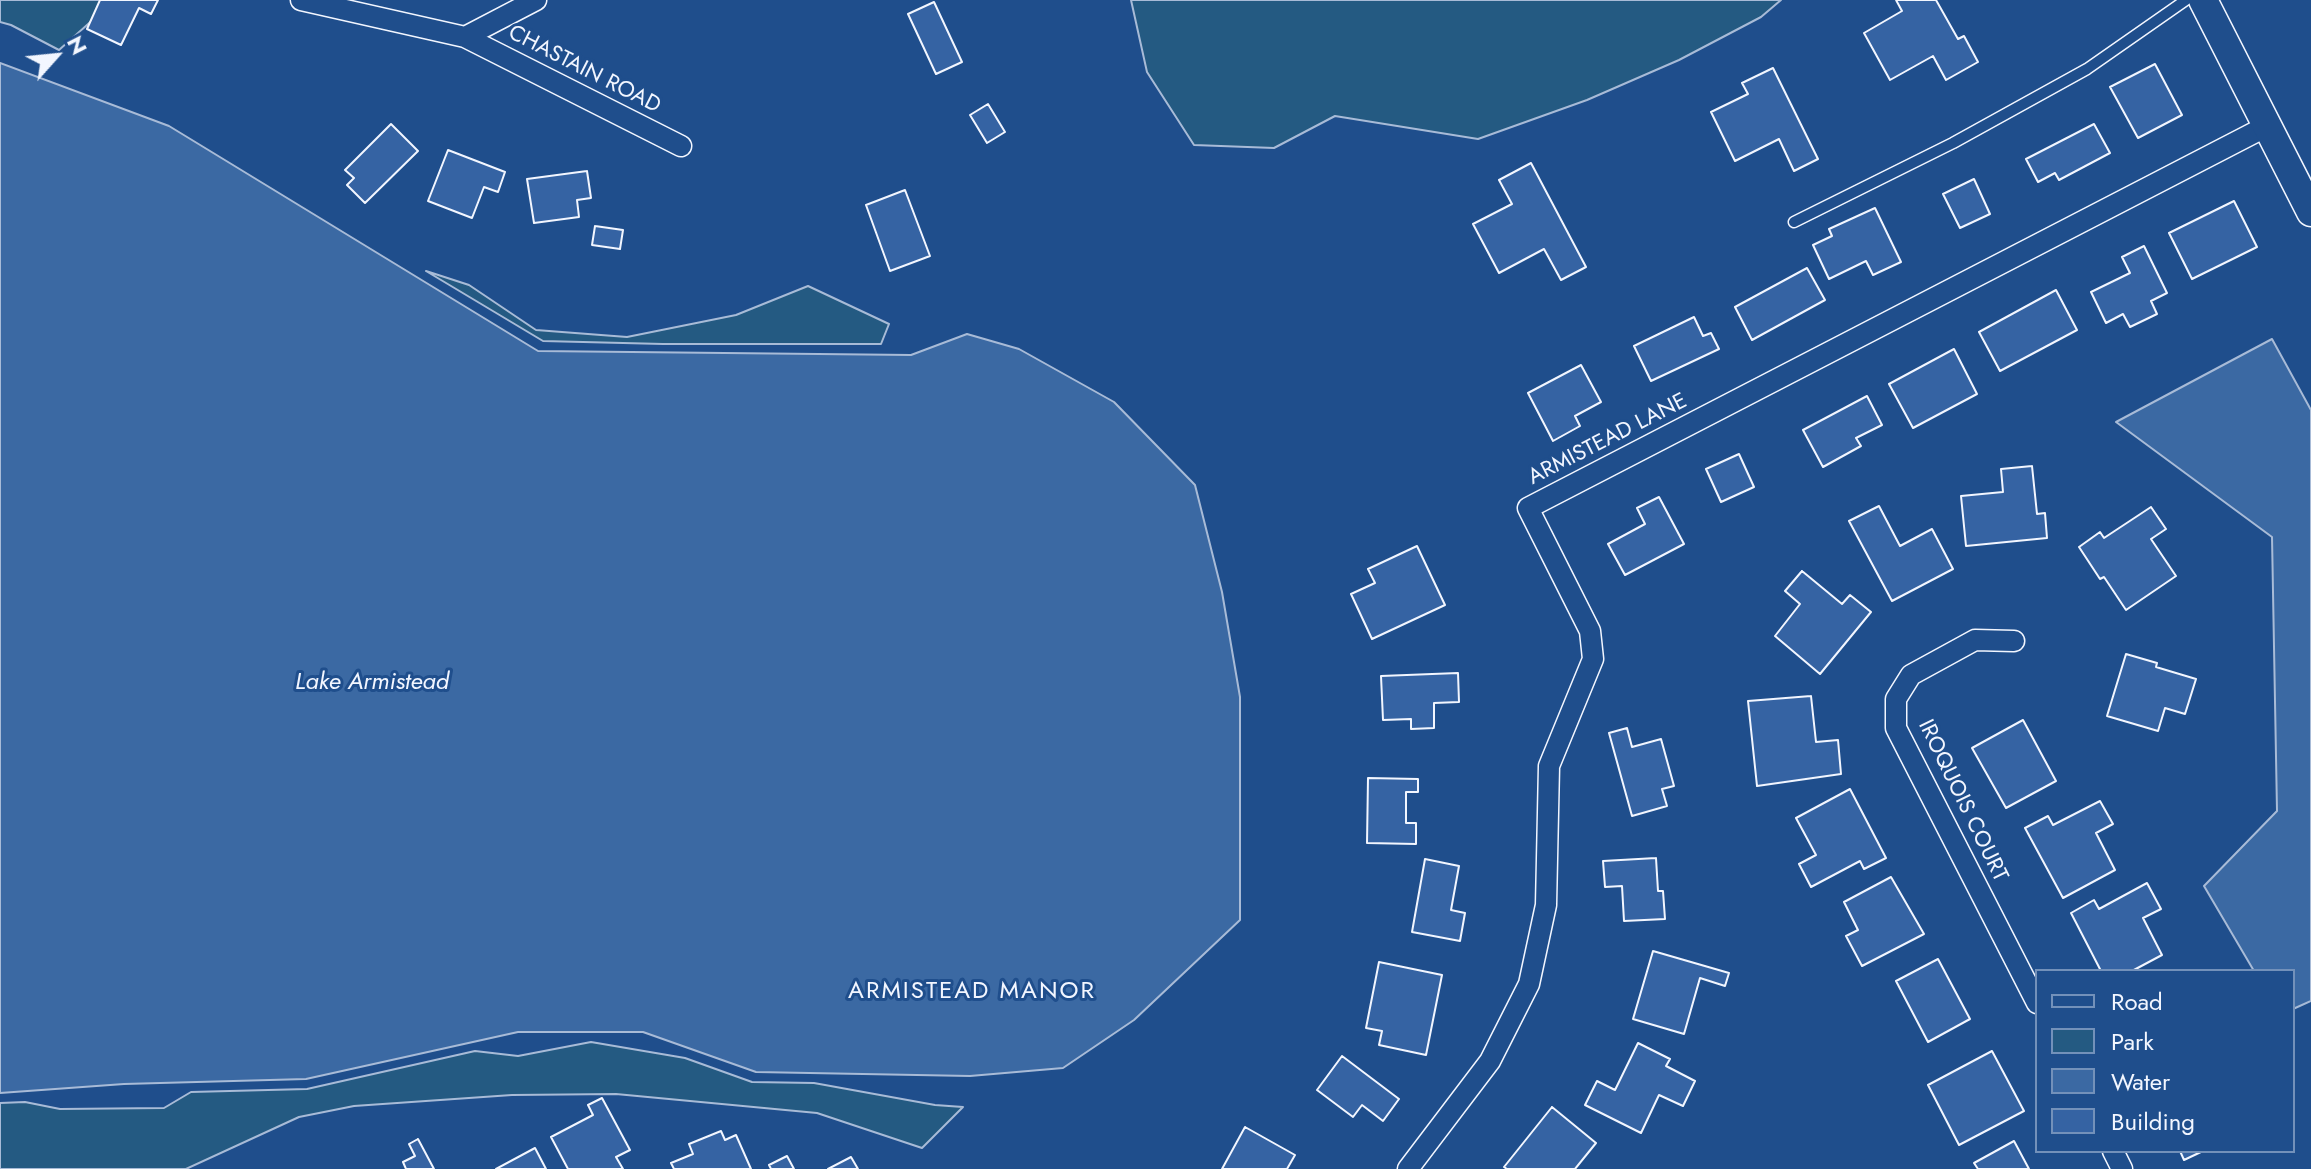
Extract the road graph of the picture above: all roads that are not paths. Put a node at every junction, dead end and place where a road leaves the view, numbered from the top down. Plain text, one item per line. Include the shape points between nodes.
1 (301, 0) edge
2 (536, 0) edge
3 (2186, 0) edge
4 (2203, 0) edge
5 (465, 37) junction
6 (2267, 126) junction
7 (681, 146) dead end
8 (2311, 212) edge
9 (1794, 222) dead end
10 (2014, 641) dead end
11 (2035, 999) edge
12 (1408, 1169) edge

1 - 5 street, CHASTAIN ROAD
2 - 5 street, CHASTAIN ROAD
3 - 9 lane via 2087,69
4 - 6 street
5 - 7 street, CHASTAIN ROAD
6 - 8 street
6 - 12 street, ARMISTEAD LANE via 1528,508 1590,631 1593,659 1549,766 1546,905 1529,984 1490,1061
10 - 11 street, IROQUOIS COURT via 1975,640 1911,675 1896,699 1896,728

